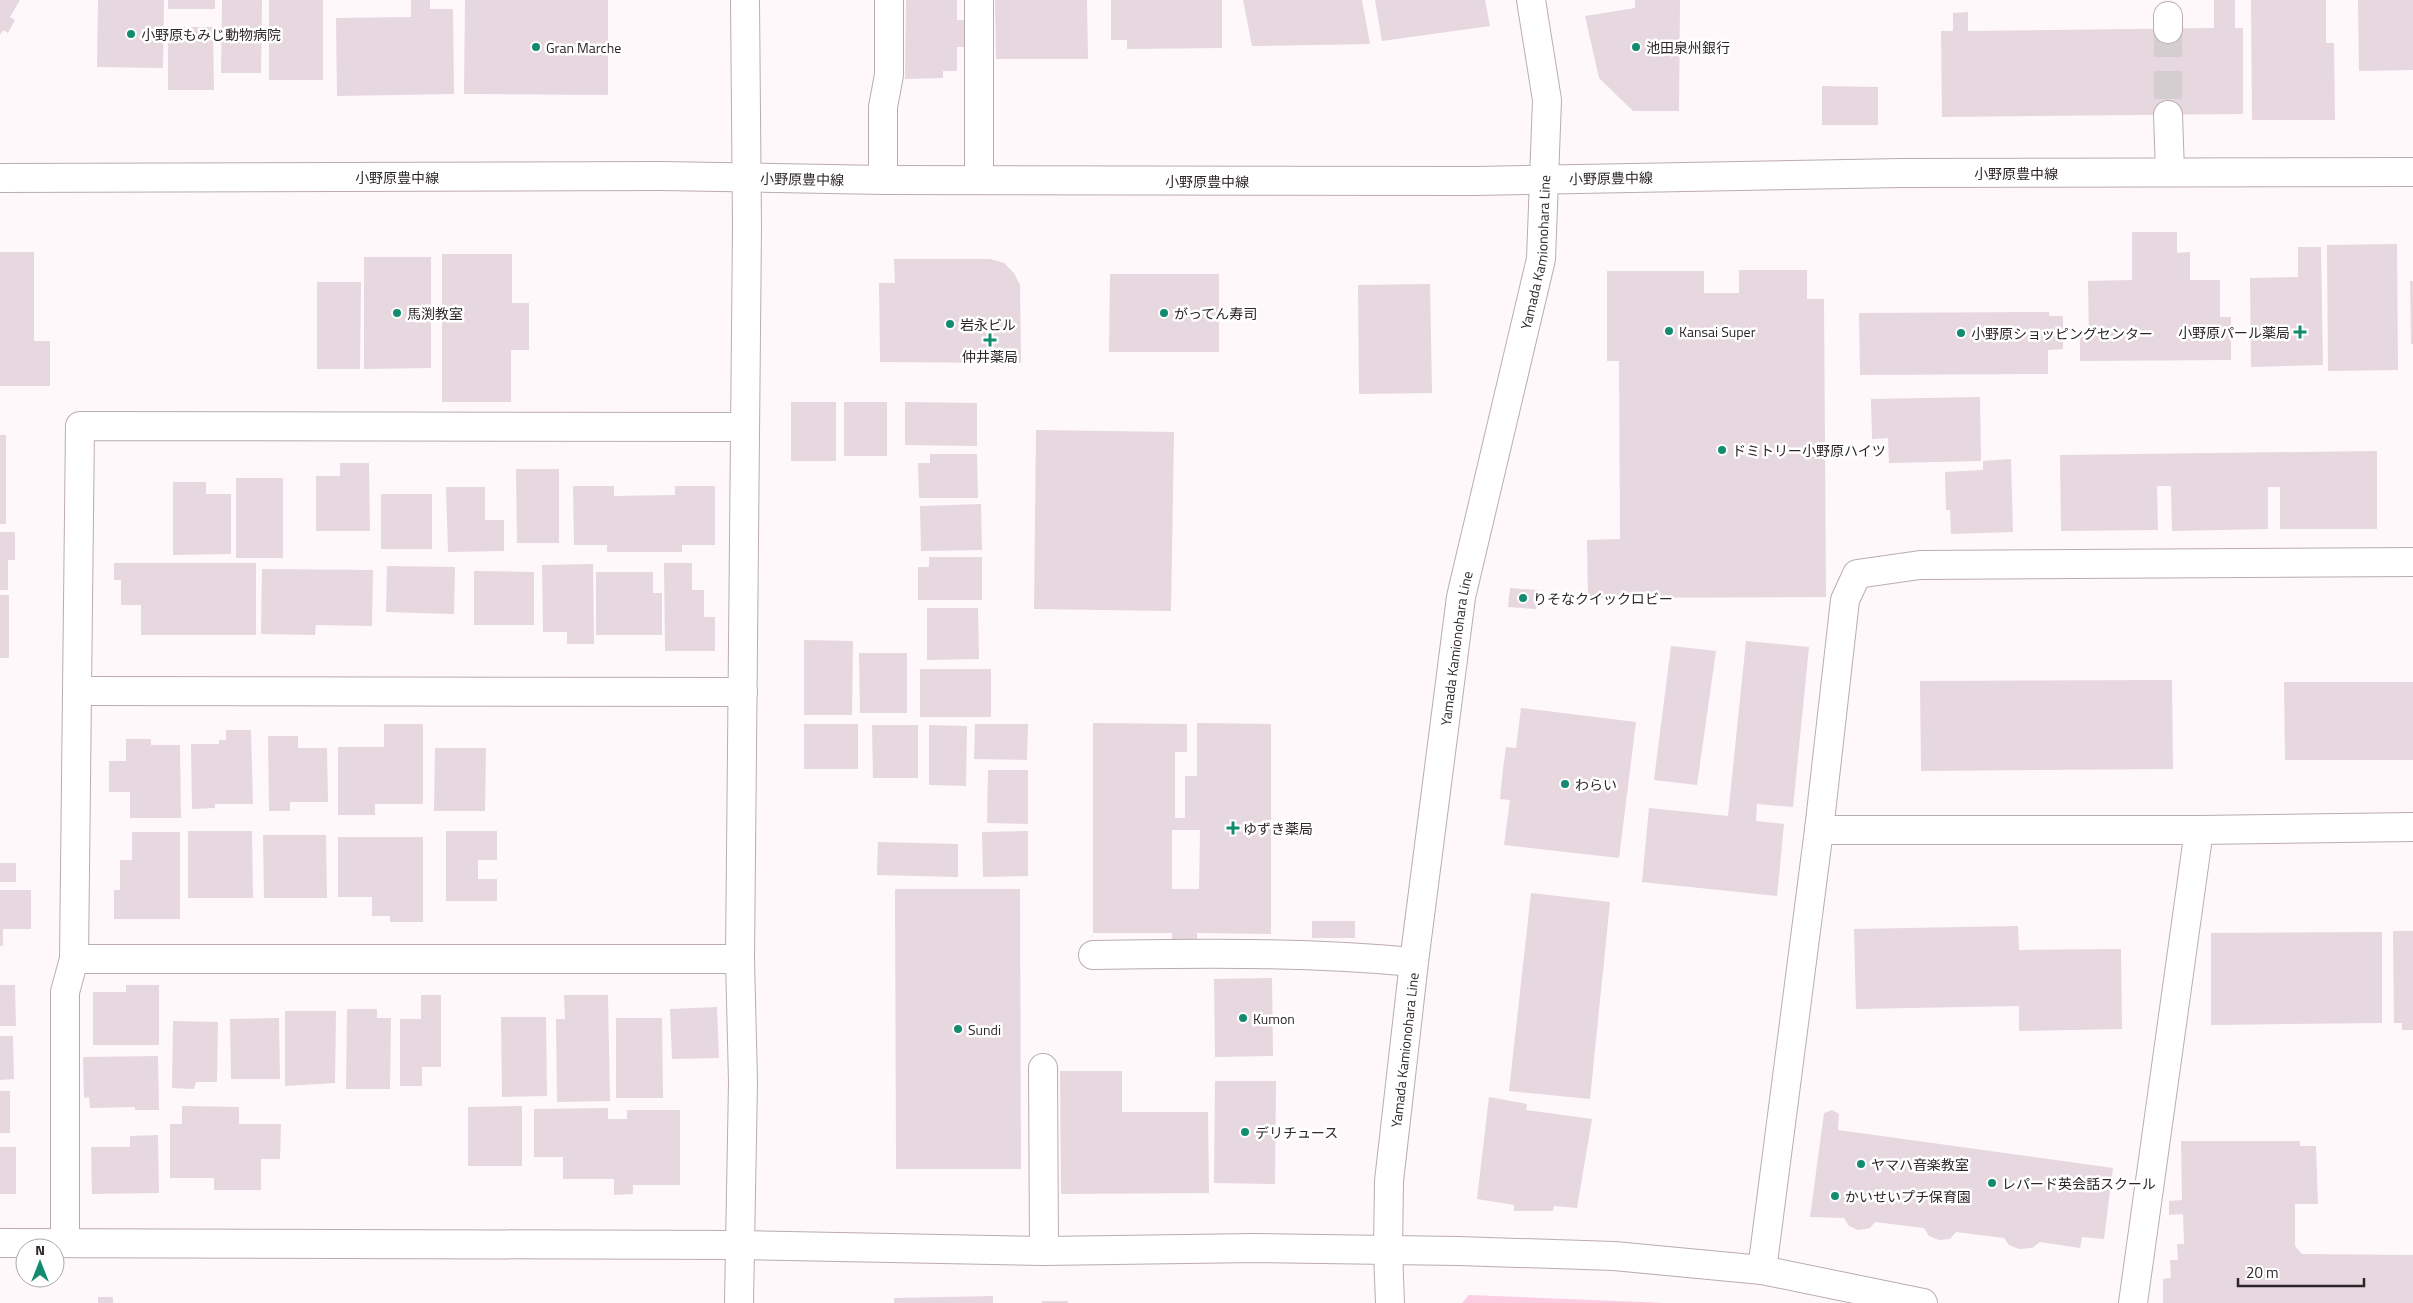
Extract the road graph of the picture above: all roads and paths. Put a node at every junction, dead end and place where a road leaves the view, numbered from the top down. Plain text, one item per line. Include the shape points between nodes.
1 (746, 0) edge
2 (889, 0) edge
3 (979, 0) edge
4 (1531, 0) edge
5 (2168, 115) tunnel mouth
6 (2170, 172) junction
7 (2413, 172) edge
8 (0, 178) edge
9 (746, 178) junction
10 (883, 180) junction
11 (979, 180) junction
12 (1544, 180) junction
13 (745, 427) junction
14 (2413, 562) edge
15 (77, 691) junction
16 (743, 692) junction
17 (2413, 827) edge
18 (1819, 830) junction
19 (2199, 830) junction
20 (1093, 954) dead end
21 (74, 959) junction
22 (740, 959) junction
23 (1414, 962) junction
24 (1043, 1068) dead end
25 (65, 1238) edge
26 (0, 1243) edge
27 (15, 1243) edge
28 (65, 1243) edge
29 (739, 1245) junction
30 (1044, 1251) junction
31 (1388, 1251) junction
32 (1762, 1270) junction
33 (739, 1303) edge
34 (1390, 1303) edge
35 (1923, 1303) edge
36 (2133, 1303) edge

1 - 9 street
2 - 10 street
3 - 11 street
4 - 12 street, Yamada Kamionohara Line via 1547,100
5 - 6 street
6 - 7 street, 小野原豊中線
6 - 12 street, 小野原豊中線
8 - 9 street, 小野原豊中線
9 - 10 street, 小野原豊中線
9 - 13 street
10 - 11 street, 小野原豊中線
11 - 12 street, 小野原豊中線
12 - 23 street, Yamada Kamionohara Line via 1541,259 1461,597
13 - 15 street via 80,426
13 - 16 street
14 - 18 street via 1920,565 1857,574 1845,600
15 - 16 street
15 - 21 street
16 - 22 street
17 - 19 street
18 - 19 street
18 - 32 street
19 - 36 street
20 - 23 street via 1197,952
21 - 22 street
21 - 25 street via 64,992
22 - 29 street via 743,1082
23 - 31 street, Yamada Kamionohara Line via 1389,1181
24 - 30 street
26 - 27 street
28 - 29 street
29 - 30 street
29 - 33 street
30 - 31 street via 1255,1248
31 - 32 street via 1614,1256
31 - 34 street, Yamada Kamionohara Line
32 - 35 street

